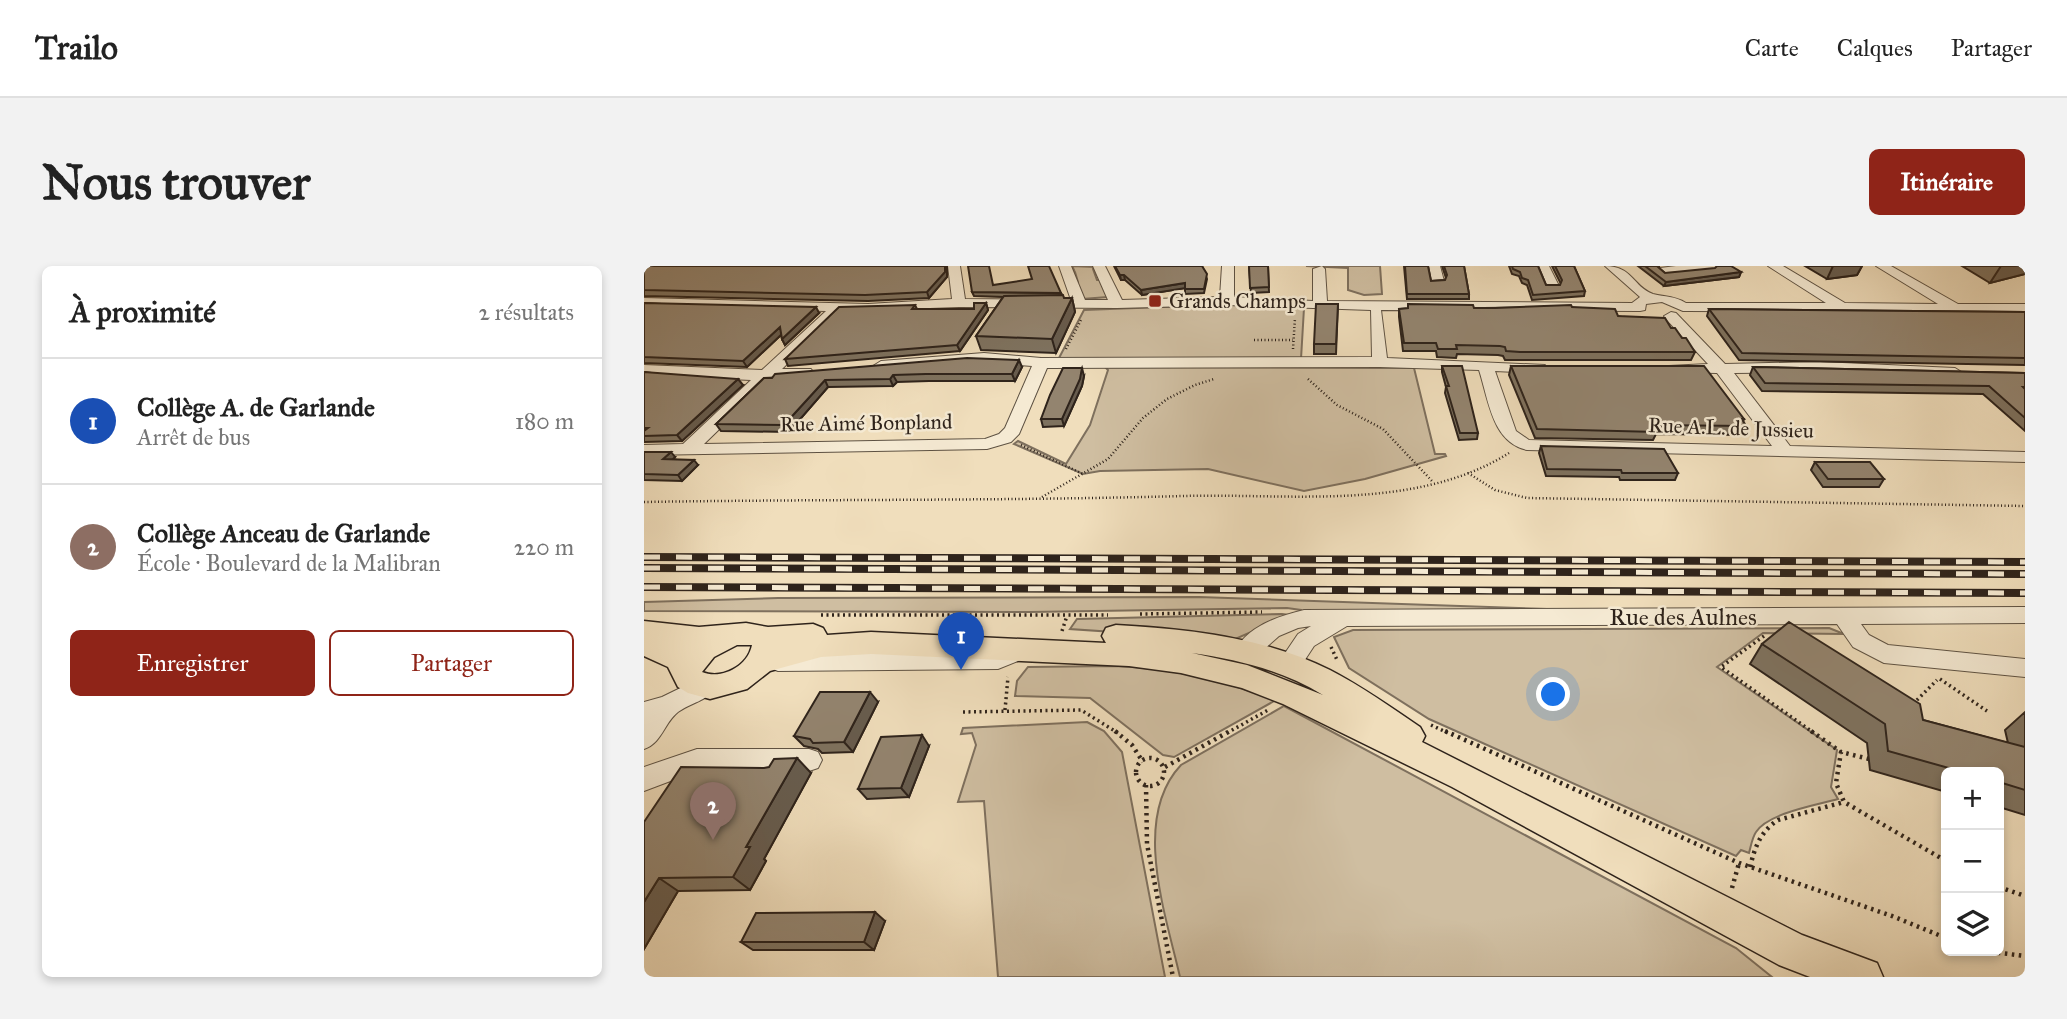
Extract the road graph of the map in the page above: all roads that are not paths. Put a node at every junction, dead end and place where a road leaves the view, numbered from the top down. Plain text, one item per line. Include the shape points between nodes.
1 (954, 266) edge
2 (1065, 266) edge
3 (1099, 266) edge
4 (1227, 266) edge
5 (1434, 266) edge
6 (1543, 266) edge
7 (1611, 266) edge
8 (1713, 266) edge
9 (1773, 266) edge
10 (1882, 266) edge
11 (1686, 267) edge
12 (1319, 268) dead end
13 (1792, 270) edge
14 (1665, 271) edge
15 (1437, 281) edge
16 (1552, 286) edge
17 (1227, 301) junction
18 (644, 302) edge
19 (1645, 302) junction
20 (959, 303) junction
21 (1002, 304) junction
22 (1117, 304) junction
23 (1320, 305) junction
24 (838, 307) junction
25 (1083, 307) junction
26 (1842, 307) junction
27 (1954, 307) junction
28 (2025, 308) edge
29 (1376, 312) dead end
30 (1677, 312) junction
31 (989, 322) edge
32 (974, 345) edge
33 (964, 360) junction
34 (1381, 362) junction
35 (1041, 363) junction
36 (867, 367) edge
37 (1486, 368) junction
38 (1559, 368) edge
39 (1723, 368) junction
40 (1655, 369) edge
41 (644, 370) edge
42 (816, 371) edge
43 (1968, 374) edge
44 (765, 375) junction
45 (689, 448) junction
46 (644, 450) edge
47 (1784, 450) junction
48 (2025, 457) edge
49 (1843, 615) junction
50 (2025, 615) edge
51 (1312, 624) junction
52 (644, 632) edge
53 (729, 637) junction
54 (644, 645) edge
55 (762, 650) junction
56 (1246, 665) junction
57 (1289, 665) junction
58 (2025, 668) edge
59 (696, 679) junction
60 (656, 709) edge
61 (644, 738) edge
62 (809, 760) dead end
63 (1464, 777) junction
64 (644, 779) edge
65 (1800, 964) edge
66 (1863, 977) edge

1 - 20 street
2 - 25 street
3 - 22 street
4 - 17 street
5 - 15 street
6 - 16 street
7 - 19 street
8 - 11 street
9 - 13 street
10 - 27 street
11 - 14 street
12 - 23 street
13 - 26 street
17 - 22 street
17 - 23 street
18 - 24 street
19 - 23 street
19 - 30 street via 1655,315
20 - 21 street
20 - 24 street
21 - 25 street
21 - 31 street
22 - 25 street
24 - 44 street
26 - 27 street
26 - 30 street
27 - 28 street
29 - 34 street
30 - 39 street
32 - 33 street
33 - 35 street
33 - 36 street
34 - 35 street
34 - 37 street
35 - 45 street, Rue Aimé Bonpland via 1013,430 987,444
37 - 38 street
37 - 47 street, Rue A.L. de Jussieu via 1508,433 1527,445
39 - 40 street
39 - 43 street
39 - 47 street
41 - 44 street
42 - 44 street
44 - 45 street
45 - 46 street, Rue Aimé Bonpland
47 - 48 street, Rue A.L. de Jussieu
49 - 50 street, Rue des Aulnes
49 - 51 street, Rue des Aulnes via 1341,619
49 - 58 street via 1861,641 1884,654 1935,669
51 - 56 street, Rue des Aulnes via 1281,624 1261,635
51 - 57 street, Rue des Aulnes
52 - 53 main road
53 - 55 main road via 749,634
53 - 59 main road via 706,648 691,663
54 - 59 main road via 663,648
55 - 56 main road via 871,643 1015,662 1129,655
55 - 56 main road via 878,631 1061,634 1190,641
55 - 59 main road via 734,681
56 - 57 main road
56 - 63 main road via 1294,695
57 - 63 main road via 1373,710
59 - 60 street
60 - 61 street
62 - 64 street via 697,760
63 - 65 main road
65 - 66 main road

